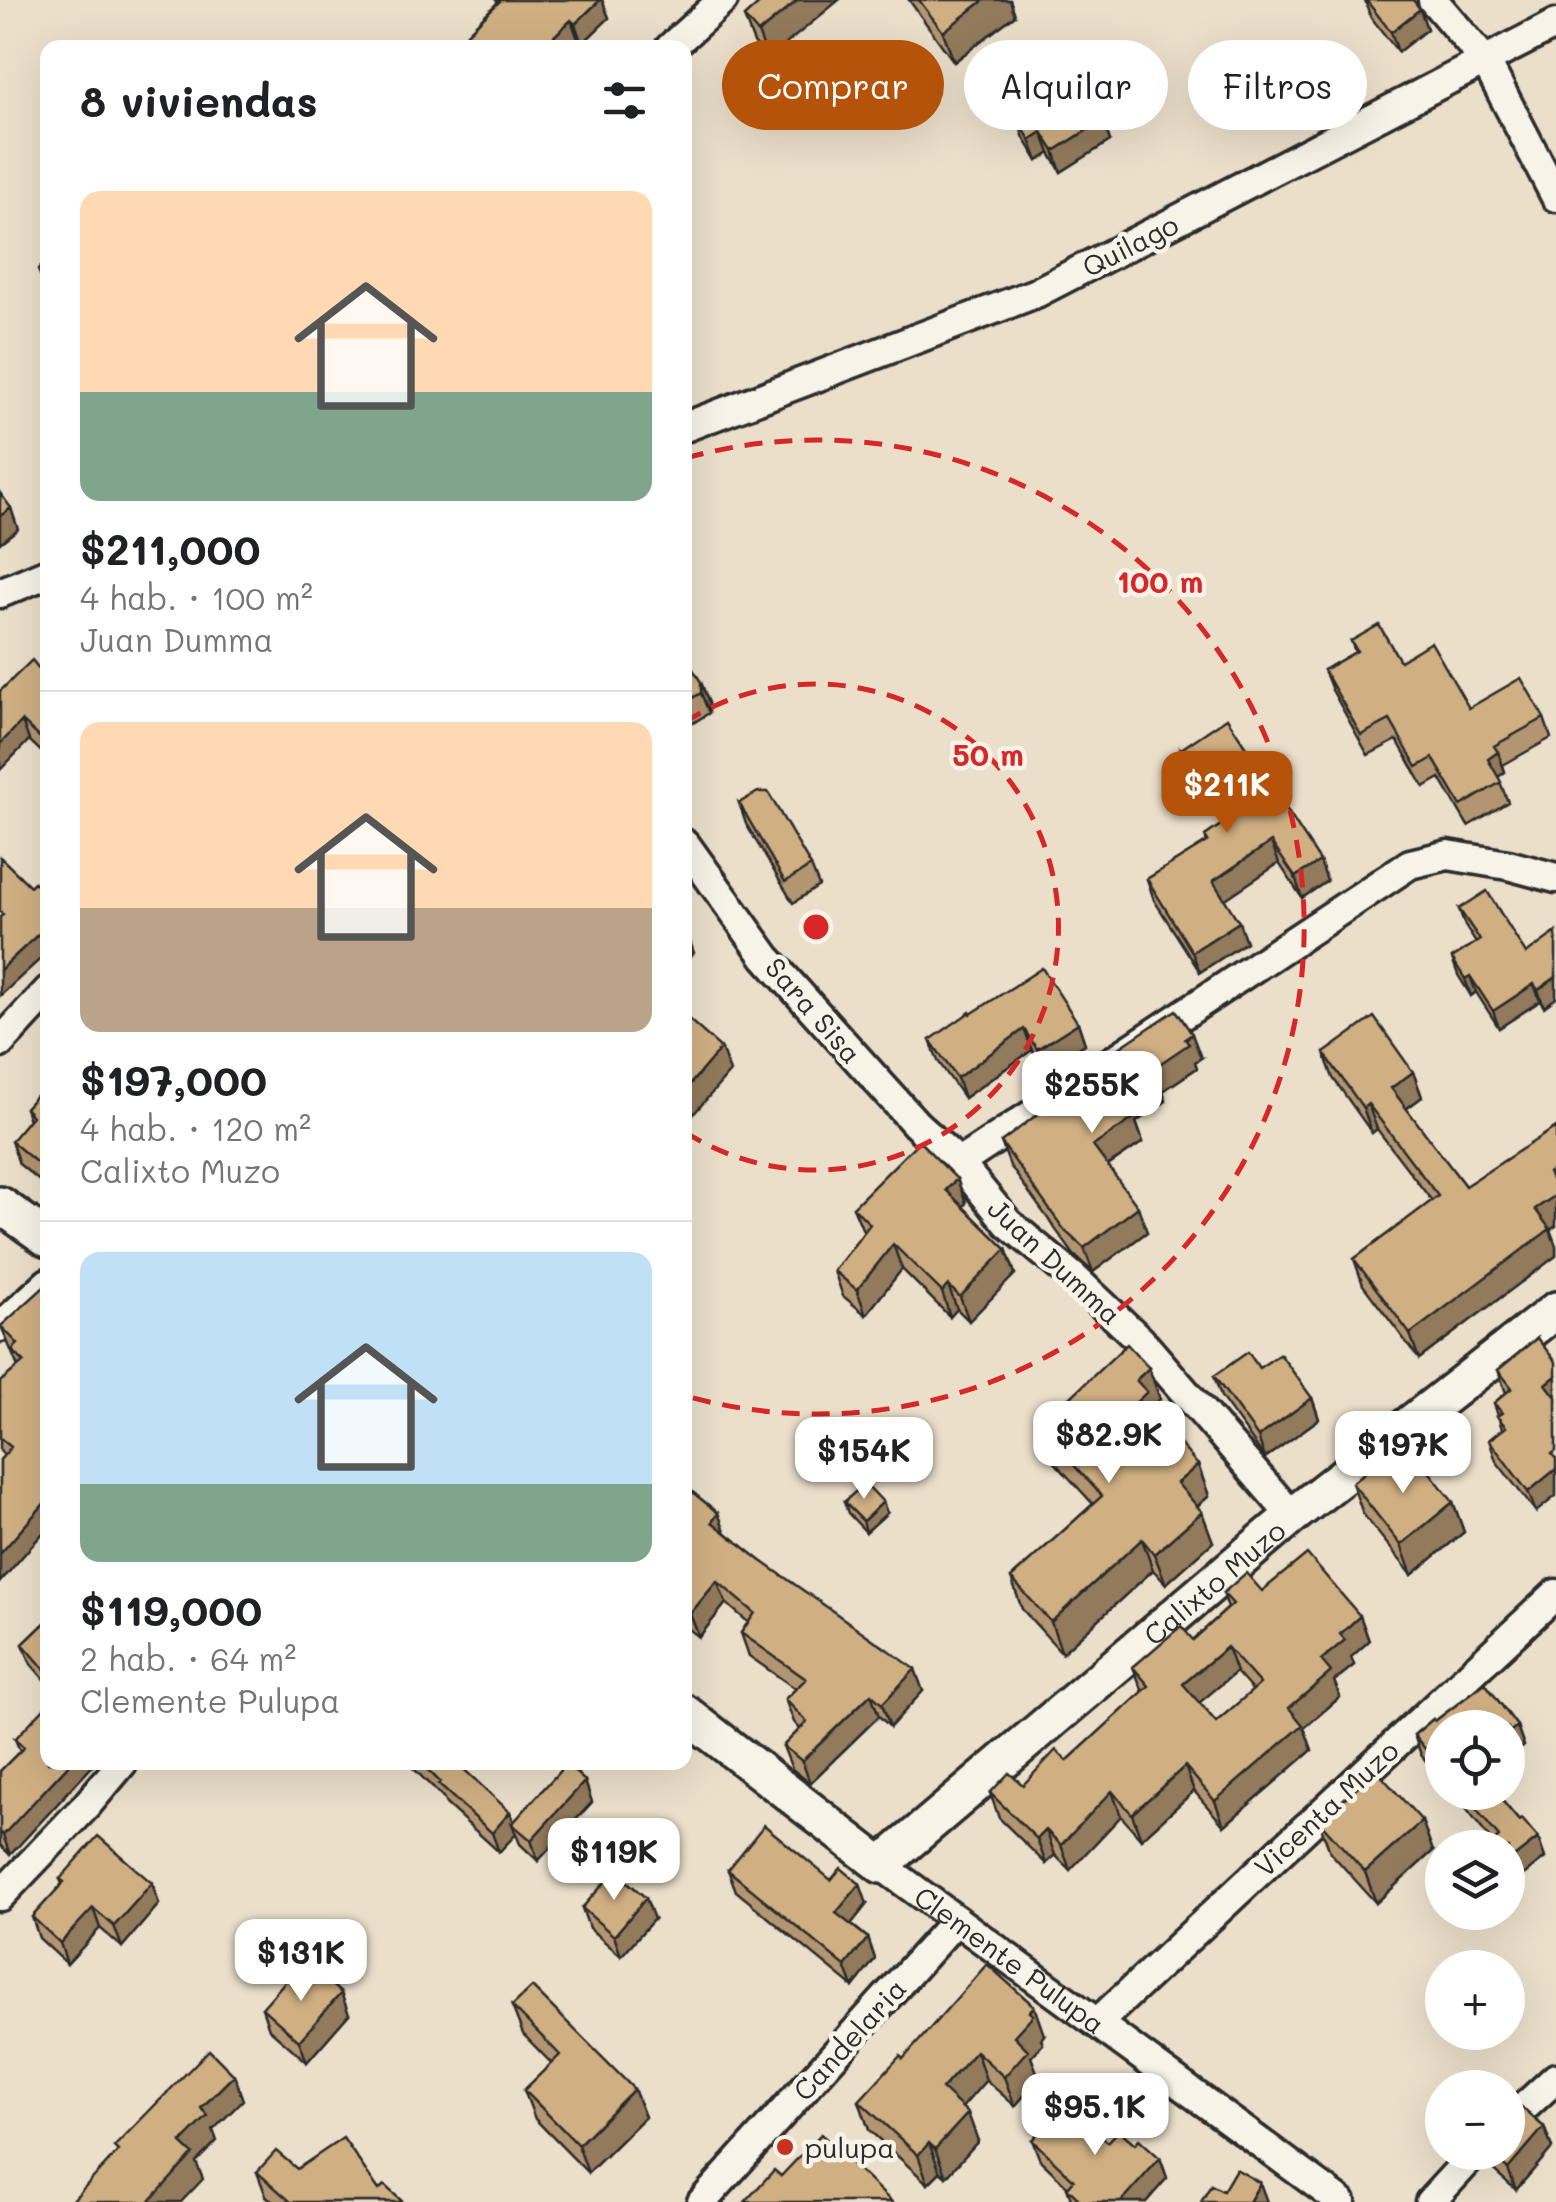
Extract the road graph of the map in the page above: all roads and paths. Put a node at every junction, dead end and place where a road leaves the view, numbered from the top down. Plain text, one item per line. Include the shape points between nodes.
1 (723, 0) edge
2 (1432, 0) edge
3 (1556, 24) edge
4 (679, 40) edge
5 (1486, 62) junction
6 (1556, 197) edge
7 (692, 424) edge
8 (40, 576) edge
9 (0, 593) edge
10 (692, 853) edge
11 (705, 871) junction
12 (1556, 878) edge
13 (692, 885) edge
14 (40, 1000) edge
15 (0, 1043) edge
16 (959, 1163) junction
17 (0, 1205) edge
18 (40, 1233) edge
19 (40, 1290) edge
20 (1556, 1310) edge
21 (0, 1327) edge
22 (1292, 1516) junction
23 (1556, 1594) edge
24 (692, 1718) edge
25 (116, 1770) edge
26 (881, 1865) junction
27 (0, 1896) edge
28 (956, 1920) junction
29 (1096, 2023) junction
30 (1556, 2078) edge
31 (1525, 2106) edge
32 (1459, 2170) edge
33 (702, 2202) edge
34 (1341, 2202) edge
35 (1430, 2202) edge

1 - 4 street
2 - 5 street
3 - 5 street, Quilago
5 - 6 street
5 - 7 street, Quilago via 1036,294
8 - 9 street
10 - 11 street, Sara Sisa
11 - 13 street
11 - 16 street, Sara Sisa via 766,957
12 - 16 street via 1448,854 1410,864
14 - 15 street
16 - 22 street, Juan Dumma via 1008,1224 1140,1340
17 - 18 street
19 - 21 street
20 - 22 street, Calixto Muzo
22 - 26 street, Calixto Muzo
23 - 29 street, Vicenta Muzo
24 - 26 street, Clemente Pulupa
25 - 27 street
26 - 28 street, Clemente Pulupa
28 - 29 street, Clemente Pulupa
28 - 33 street, Candelaria
29 - 34 street, Clemente Pulupa
30 - 31 street
32 - 35 street

